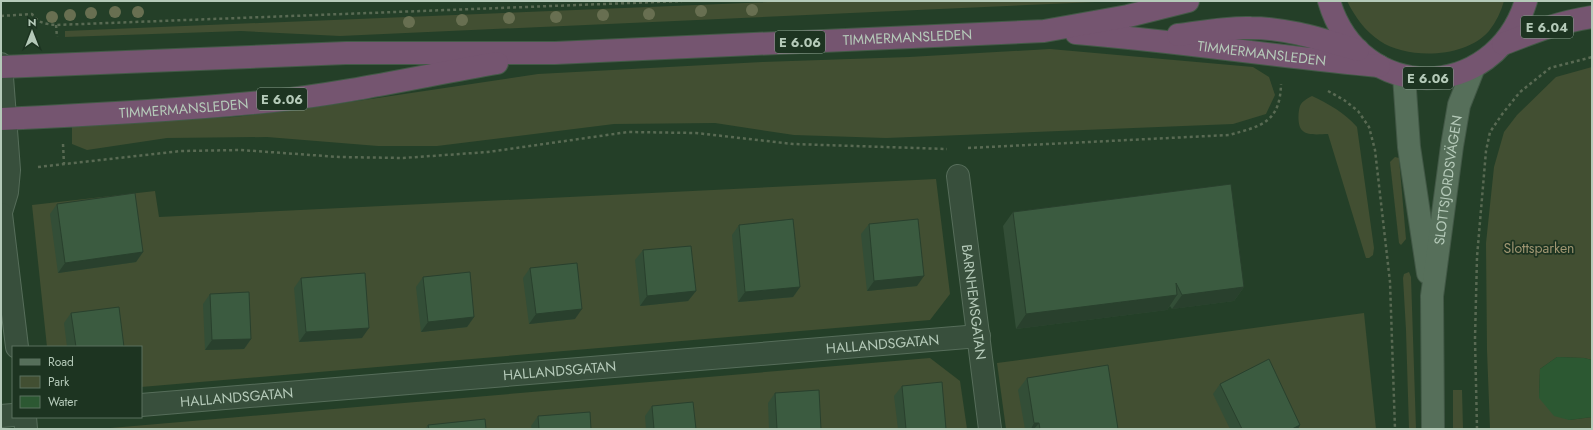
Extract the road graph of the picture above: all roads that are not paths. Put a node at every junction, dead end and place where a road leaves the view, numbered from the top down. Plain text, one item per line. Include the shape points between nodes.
1 (1188, 1) edge
2 (1329, 1) edge
3 (1526, 1) edge
4 (1592, 17) edge
5 (1044, 30) junction
6 (1145, 39) junction
7 (1503, 44) junction
8 (1358, 50) junction
9 (555, 52) junction
10 (1, 64) edge
11 (1379, 66) junction
12 (1, 67) edge
13 (1474, 67) junction
14 (1404, 76) junction
15 (3, 119) edge
16 (958, 176) dead end
17 (1, 213) edge
18 (1432, 296) junction
19 (979, 336) junction
20 (17, 346) edge
21 (142, 405) edge
22 (12, 415) edge
23 (1, 416) edge
24 (25, 418) edge
25 (26, 429) edge
26 (990, 429) edge
27 (1433, 429) edge

1 - 5 highway, TIMMERMANSLEDEN / E 6.06 via 1128,16
2 - 8 highway, E 6.06 via 1336,22
3 - 7 highway, E 6.06 via 1514,30
4 - 7 highway, E 6.04 via 1543,28
5 - 6 highway, TIMMERMANSLEDEN / E 6.06
5 - 9 highway, TIMMERMANSLEDEN / E 6.06
6 - 8 highway, TIMMERMANSLEDEN / E 6.06 via 1251,28 1300,34
6 - 11 highway, TIMMERMANSLEDEN / E 6.06
7 - 13 highway, E 6.06 via 1490,57
8 - 11 highway, E 6.06
9 - 12 highway, TIMMERMANSLEDEN / E 6.06 via 346,53
9 - 15 highway, TIMMERMANSLEDEN / E 6.06 via 274,100
10 - 12 street
11 - 14 highway, E 6.06
12 - 15 street
13 - 14 highway, E 6.06 via 1440,78
13 - 18 main road, SLOTTSJORDSVÄGEN via 1459,105
14 - 18 main road, SLOTTSJORDSVÄGEN via 1409,147
15 - 17 street via 9,170 7,192
16 - 19 street, BARNHEMSGATAN
17 - 20 street
18 - 27 main road, SLOTTSJORDSVÄGEN
19 - 21 street, HALLANDSGATAN
19 - 26 street, BARNHEMSGATAN
22 - 23 street
24 - 25 street

